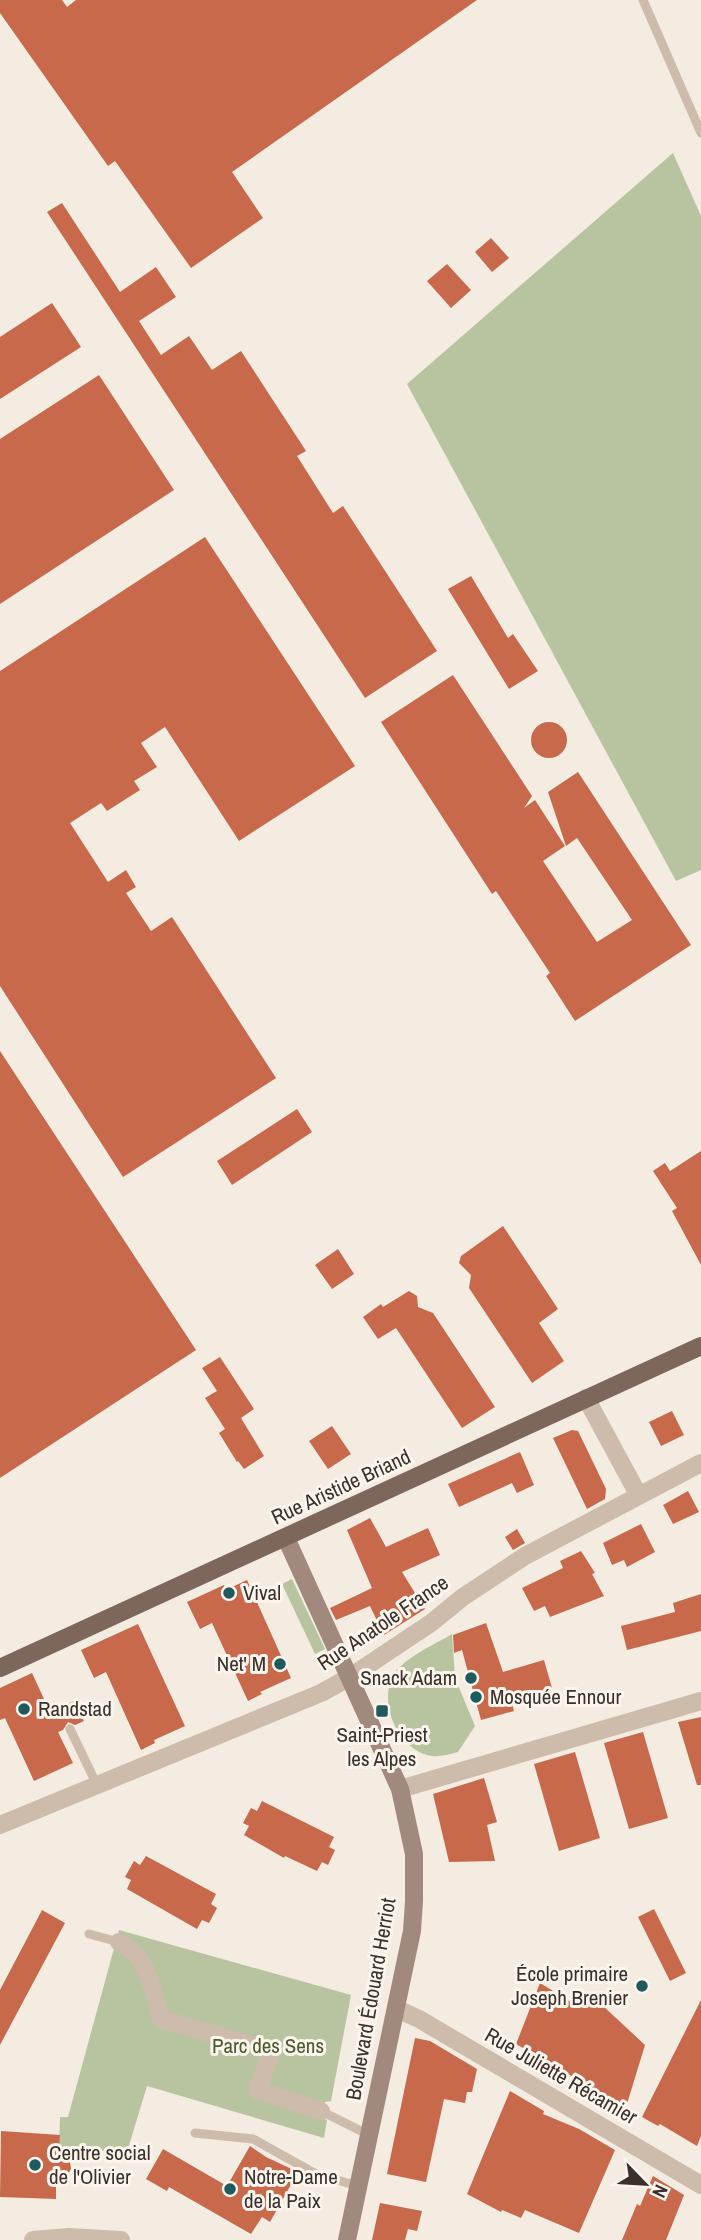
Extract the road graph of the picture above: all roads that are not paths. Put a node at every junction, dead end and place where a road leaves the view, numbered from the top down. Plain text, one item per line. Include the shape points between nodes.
1 (643, 0) edge
2 (701, 133) edge
3 (701, 1346) edge
4 (586, 1398) junction
5 (701, 1463) edge
6 (639, 1496) junction
7 (286, 1538) junction
8 (0, 1668) edge
9 (350, 1677) junction
10 (701, 1701) edge
11 (71, 1729) dead end
12 (97, 1785) junction
13 (400, 1789) junction
14 (0, 1825) edge
15 (89, 1934) dead end
16 (119, 1942) joint
17 (397, 2010) junction
18 (321, 2111) joint
19 (195, 2133) dead end
20 (369, 2135) junction
21 (701, 2185) edge
22 (358, 2186) junction
23 (68, 2238) edge
24 (33, 2240) edge
25 (121, 2240) edge
26 (347, 2240) edge

1 - 2 lane
3 - 4 main road, Rue Aristide Briand
4 - 6 street
4 - 7 main road, Rue Aristide Briand
5 - 6 street, Rue Anatole France
6 - 9 street, Rue Anatole France via 525,1556
7 - 8 main road, Rue Aristide Briand
7 - 9 main road, Boulevard Édouard Herriot
9 - 12 street, Rue Anatole France
9 - 13 main road, Boulevard Édouard Herriot
10 - 13 street
11 - 12 lane
12 - 14 street, Rue Anatole France
13 - 17 main road, Boulevard Édouard Herriot via 414,1854 414,1901
15 - 16 lane
16 - 18 street via 132,1949 150,1977 161,2019 271,2051 258,2090
17 - 20 main road, Boulevard Édouard Herriot
17 - 21 street, Rue Juliette Récamier via 413,2015
18 - 20 lane
19 - 22 lane via 253,2139 316,2175
20 - 22 main road, Boulevard Édouard Herriot
22 - 26 main road, Boulevard Édouard Herriot
23 - 24 street
23 - 25 street

